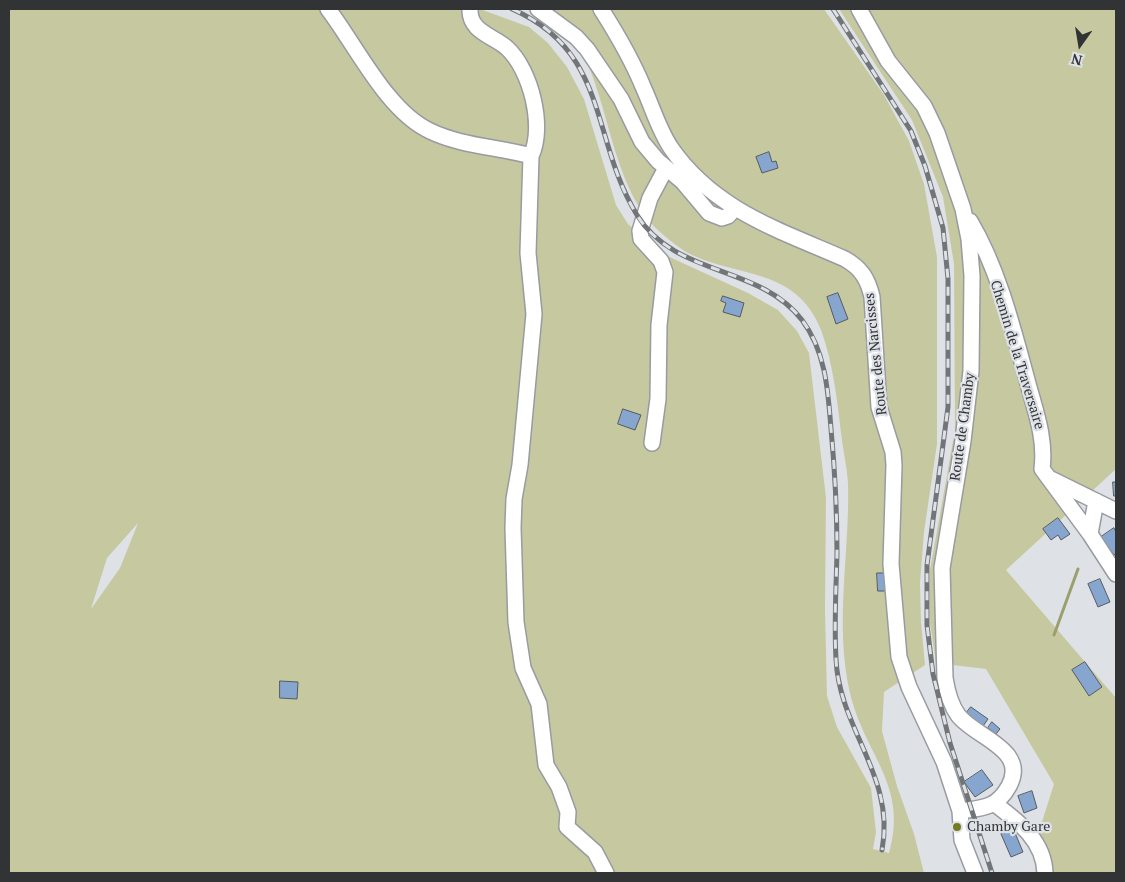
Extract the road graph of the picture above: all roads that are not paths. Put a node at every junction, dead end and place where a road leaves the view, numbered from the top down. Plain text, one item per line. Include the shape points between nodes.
1 (328, 9) edge
2 (470, 9) edge
3 (538, 9) edge
4 (601, 9) edge
5 (859, 9) edge
6 (531, 156) junction
7 (666, 168) junction
8 (734, 209) junction
9 (963, 209) junction
10 (652, 442) dead end
11 (1048, 477) junction
12 (1096, 501) junction
13 (1116, 511) edge
14 (1090, 534) junction
15 (1116, 574) edge
16 (995, 804) junction
17 (960, 811) junction
18 (606, 873) edge
19 (975, 873) edge
20 (1045, 873) edge

1 - 6 street via 389,98 416,123 449,138
2 - 6 street via 473,23 506,47 524,74 533,99 538,134
3 - 7 street via 587,49 621,99 642,142
4 - 8 street, Route des Narcisses via 638,76 671,148 705,187
5 - 9 street, Route de Chamby via 888,61 924,106 937,133
6 - 18 street via 528,253 534,314 514,499 516,622 523,668 539,704 546,765 568,812 567,827 595,852
7 - 8 street via 713,216 722,218
7 - 10 street via 650,198 640,231 641,239 661,261 665,272 658,338 658,399
8 - 17 street, Route des Narcisses via 845,259 856,265 866,280 872,297 879,407 894,465 891,564 899,657 944,762
9 - 11 street, Chemin de la Traversaire via 977,233 1005,304 1040,424 1044,455 1042,469
9 - 16 street, Route de Chamby via 971,265 970,371 963,441 942,568 942,640 948,693 958,715 1010,758 1011,782
11 - 12 street
11 - 14 street, Chemin de la Traversaire
12 - 13 street
12 - 14 street
14 - 15 street, Chemin de la Traversaire
16 - 17 street
16 - 20 street via 1035,840 1043,854
17 - 19 street, Route des Narcisses via 962,840

